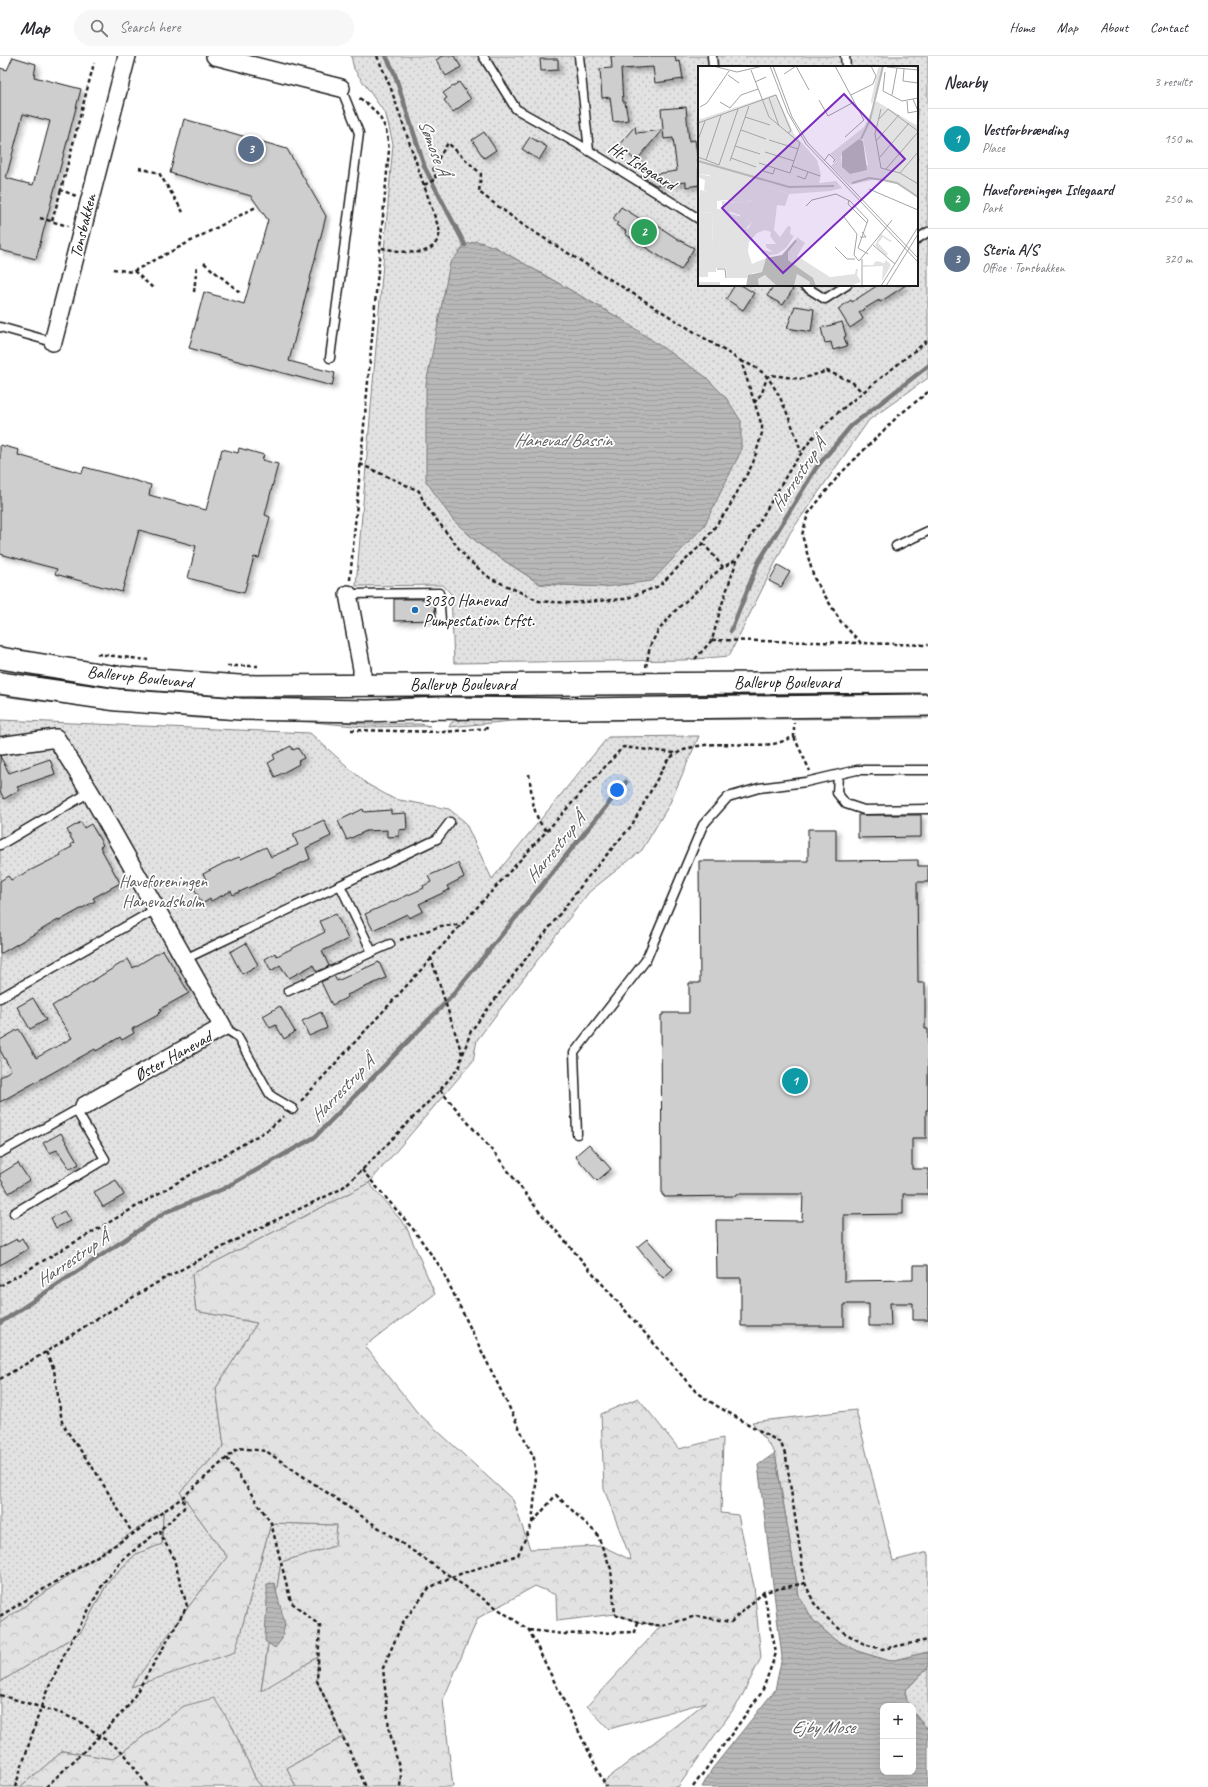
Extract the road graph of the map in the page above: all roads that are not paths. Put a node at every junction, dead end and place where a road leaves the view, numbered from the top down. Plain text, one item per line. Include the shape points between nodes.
1 (127, 56) edge
2 (215, 56) edge
3 (483, 56) edge
4 (579, 56) edge
5 (712, 56) edge
6 (845, 56) edge
7 (713, 66) edge
8 (846, 66) edge
9 (340, 88) joint
10 (589, 151) junction
11 (698, 218) edge
12 (928, 232) edge
13 (918, 238) edge
14 (805, 286) edge
15 (845, 286) edge
16 (0, 327) edge
17 (53, 342) joint
18 (330, 358) dead end
19 (928, 530) edge
20 (896, 546) dead end
21 (348, 594) joint
22 (441, 620) dead end
23 (0, 658) edge
24 (928, 682) edge
25 (0, 683) edge
26 (362, 685) junction
27 (928, 705) edge
28 (0, 746) edge
29 (928, 770) edge
30 (838, 775) junction
31 (90, 792) junction
32 (928, 809) edge
33 (450, 822) dead end
34 (0, 845) edge
35 (340, 885) junction
36 (156, 909) junction
37 (390, 944) road end
38 (372, 952) junction
39 (185, 959) junction
40 (288, 991) dead end
41 (0, 998) edge
42 (224, 1028) junction
43 (80, 1108) junction
44 (293, 1109) road end
45 (578, 1134) dead end
46 (0, 1153) edge
47 (14, 1213) dead end

1 - 17 street, Tonsbakken
2 - 9 street
3 - 10 lane, Hf. Islegaard via 516,109
4 - 10 lane, Hf. Islegaard
5 - 7 lane
6 - 8 lane
9 - 18 lane via 359,134
10 - 11 lane, Hf. Islegaard
12 - 13 lane
14 - 15 lane via 825,299
16 - 17 lane, Tonsbakken
19 - 20 lane
21 - 22 lane via 439,593
21 - 26 street via 362,669
23 - 26 street, Ballerup Boulevard via 125,677 239,686
24 - 26 street, Ballerup Boulevard via 643,672
25 - 27 street, Ballerup Boulevard via 117,700 240,709 368,711 441,708
28 - 31 street, Øster Hanevad via 56,738
29 - 30 lane via 857,770
30 - 32 lane via 837,794 846,804 864,810
30 - 45 lane via 759,788 728,797 703,825 646,960 574,1053
31 - 34 lane
31 - 36 street, Øster Hanevad
33 - 35 lane via 437,839
35 - 38 lane
35 - 39 lane
36 - 39 street, Øster Hanevad
36 - 41 lane
37 - 38 lane
38 - 40 lane
39 - 42 street, Øster Hanevad
42 - 43 street, Øster Hanevad
42 - 44 lane via 237,1036 271,1096
43 - 46 lane, Øster Hanevad
43 - 47 lane via 105,1159

